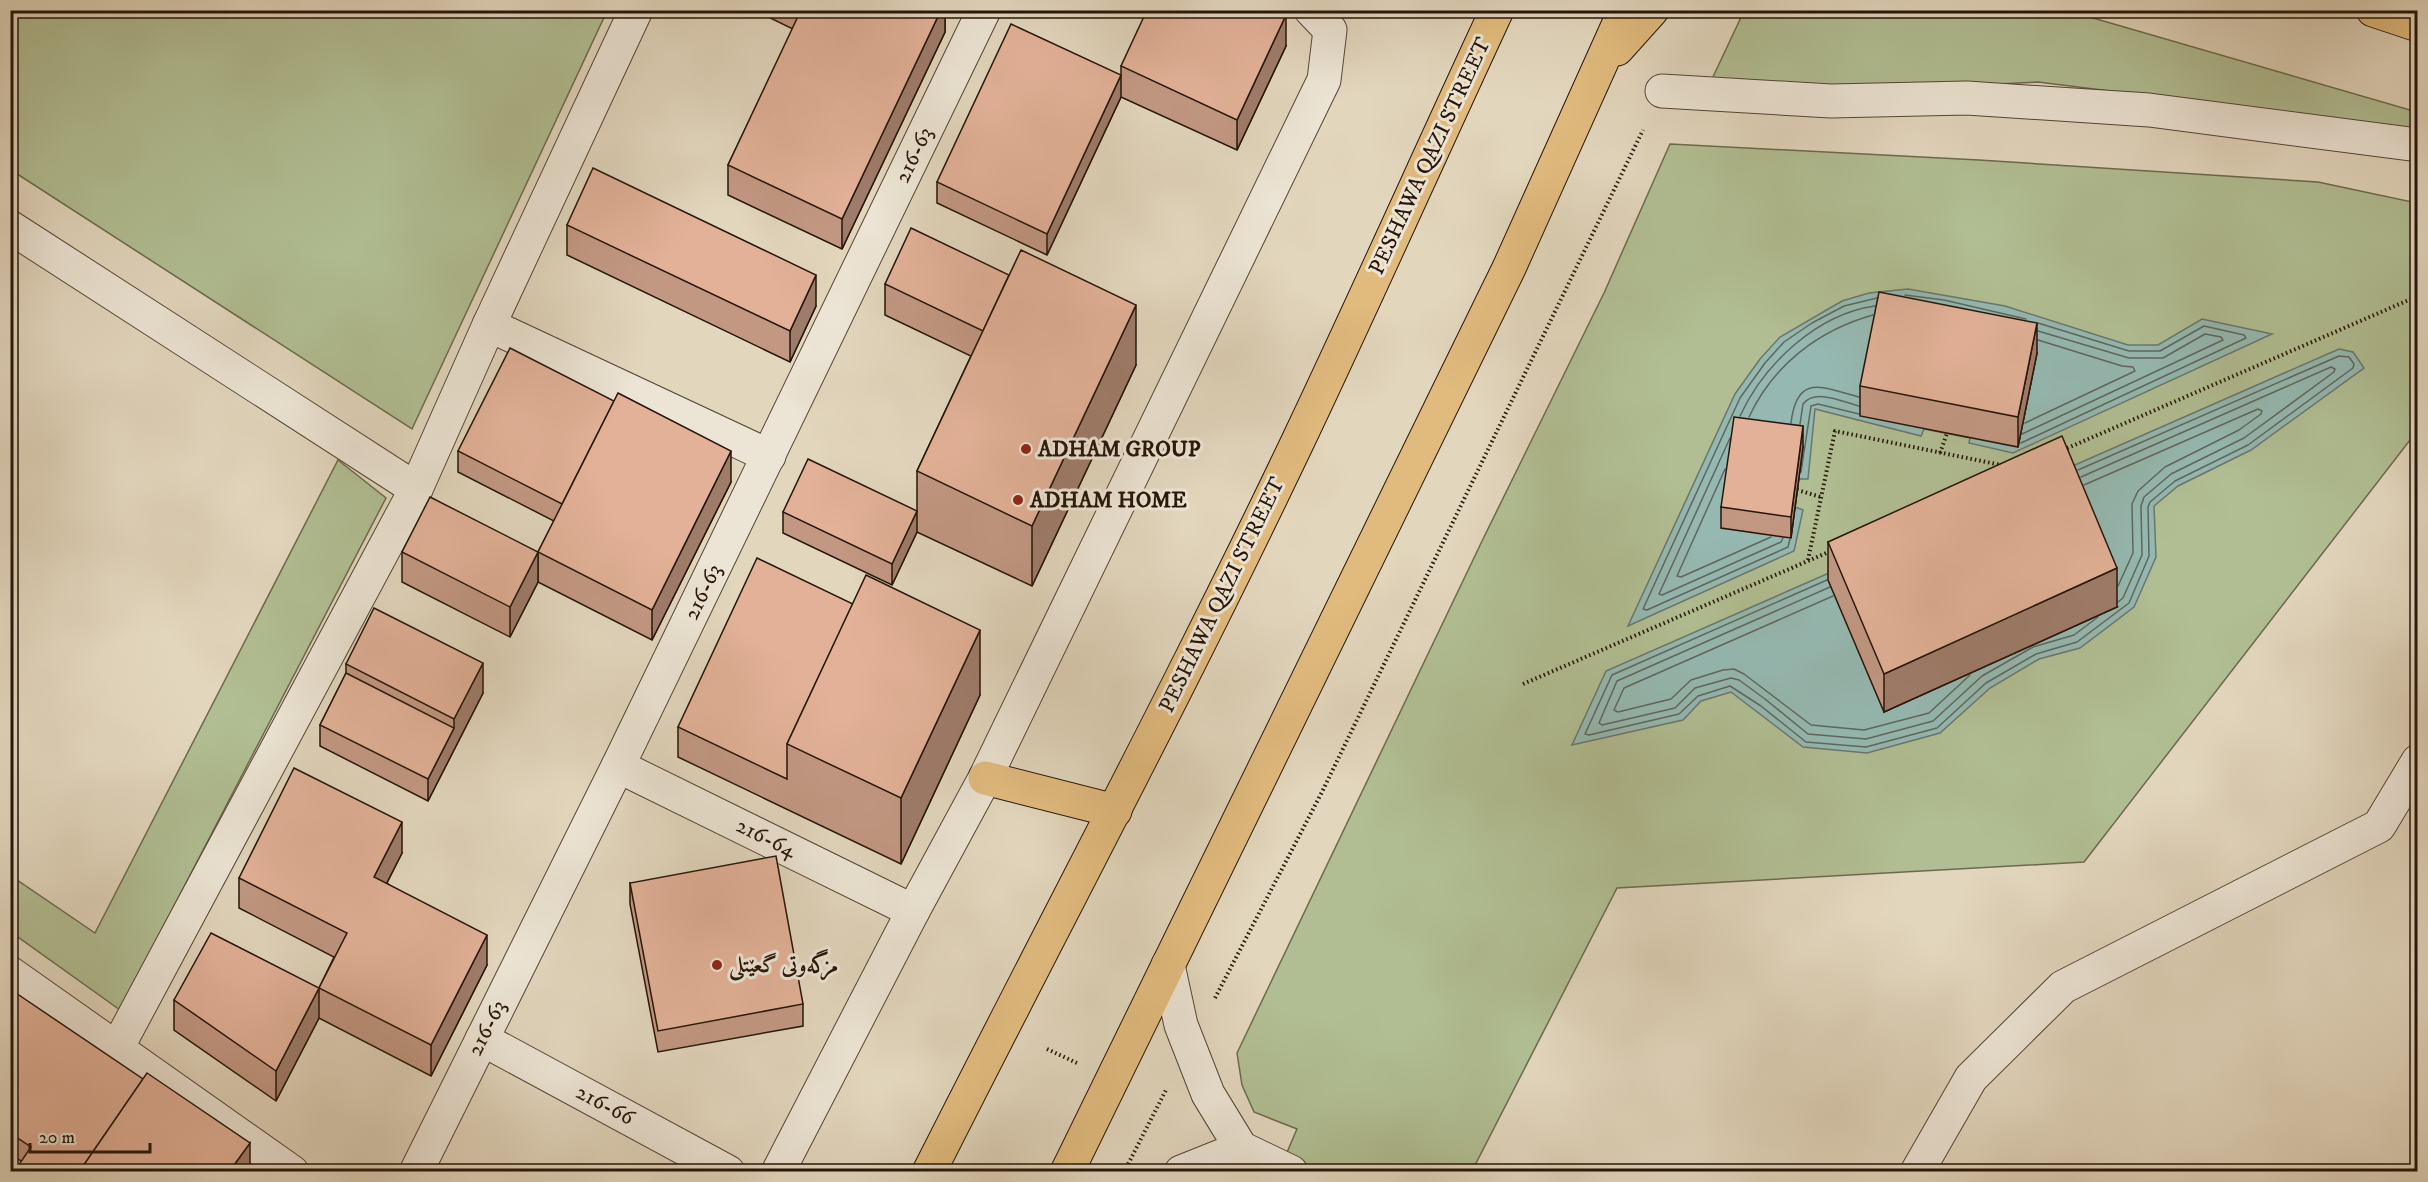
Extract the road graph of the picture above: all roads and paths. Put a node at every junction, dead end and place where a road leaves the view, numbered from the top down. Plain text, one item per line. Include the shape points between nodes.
1 (636, 10) edge
2 (984, 10) edge
3 (1497, 10) edge
4 (1624, 10) edge
5 (1652, 10) edge
6 (2373, 10) edge
7 (1320, 20) edge
8 (2418, 25) edge
9 (1596, 72) junction
10 (1662, 91) dead end
11 (1643, 130) dead end
12 (2418, 145) edge
13 (10, 227) edge
14 (2418, 296) edge
15 (489, 325) junction
16 (1947, 433) dead end
17 (2062, 450) edge
18 (1940, 453) junction
19 (769, 456) junction
20 (2008, 467) edge
21 (416, 489) junction
22 (1797, 490) edge
23 (1821, 497) junction
24 (1839, 548) edge
25 (1808, 561) junction
26 (1523, 684) dead end
27 (2418, 760) edge
28 (618, 766) junction
29 (985, 778) junction
30 (1115, 812) junction
31 (913, 911) junction
32 (1168, 965) junction
33 (10, 973) edge
34 (482, 1039) junction
35 (1190, 1046) junction
36 (117, 1048) junction
37 (1047, 1049) dead end
38 (1083, 1066) dead end
39 (1241, 1148) junction
40 (292, 1172) edge
41 (416, 1172) edge
42 (728, 1172) edge
43 (778, 1172) edge
44 (929, 1172) edge
45 (1067, 1172) edge
46 (1124, 1172) edge
47 (1180, 1172) edge
48 (1291, 1172) edge
49 (1917, 1172) edge

1 - 15 street
2 - 19 street, 216-63
3 - 30 main road, PESHAWA QAZI STREET via 1298,441
4 - 9 main road
5 - 9 main road
6 - 8 main road
7 - 29 street via 1324,80
9 - 32 main road via 1509,268
10 - 12 street via 1831,102 1967,98 2149,110
11 - 35 path via 1322,792
13 - 21 street
14 - 17 path
15 - 19 street
15 - 21 street
16 - 18 path
18 - 20 path
18 - 23 path via 1835,431
19 - 28 street, 216-63
21 - 36 street
22 - 23 path
23 - 25 path
24 - 25 path
25 - 26 path
27 - 49 street via 2379,826 2063,987 1971,1078
28 - 31 street, 216-64
28 - 34 street, 216-63
29 - 30 main road
29 - 31 street
30 - 44 main road, PESHAWA QAZI STREET
31 - 43 street
32 - 35 street
32 - 45 main road
33 - 36 street
34 - 41 street, 216-63
34 - 42 street, 216-66
35 - 39 street via 1208,1094
35 - 46 path
36 - 40 street
37 - 38 path
39 - 47 street
39 - 48 street

